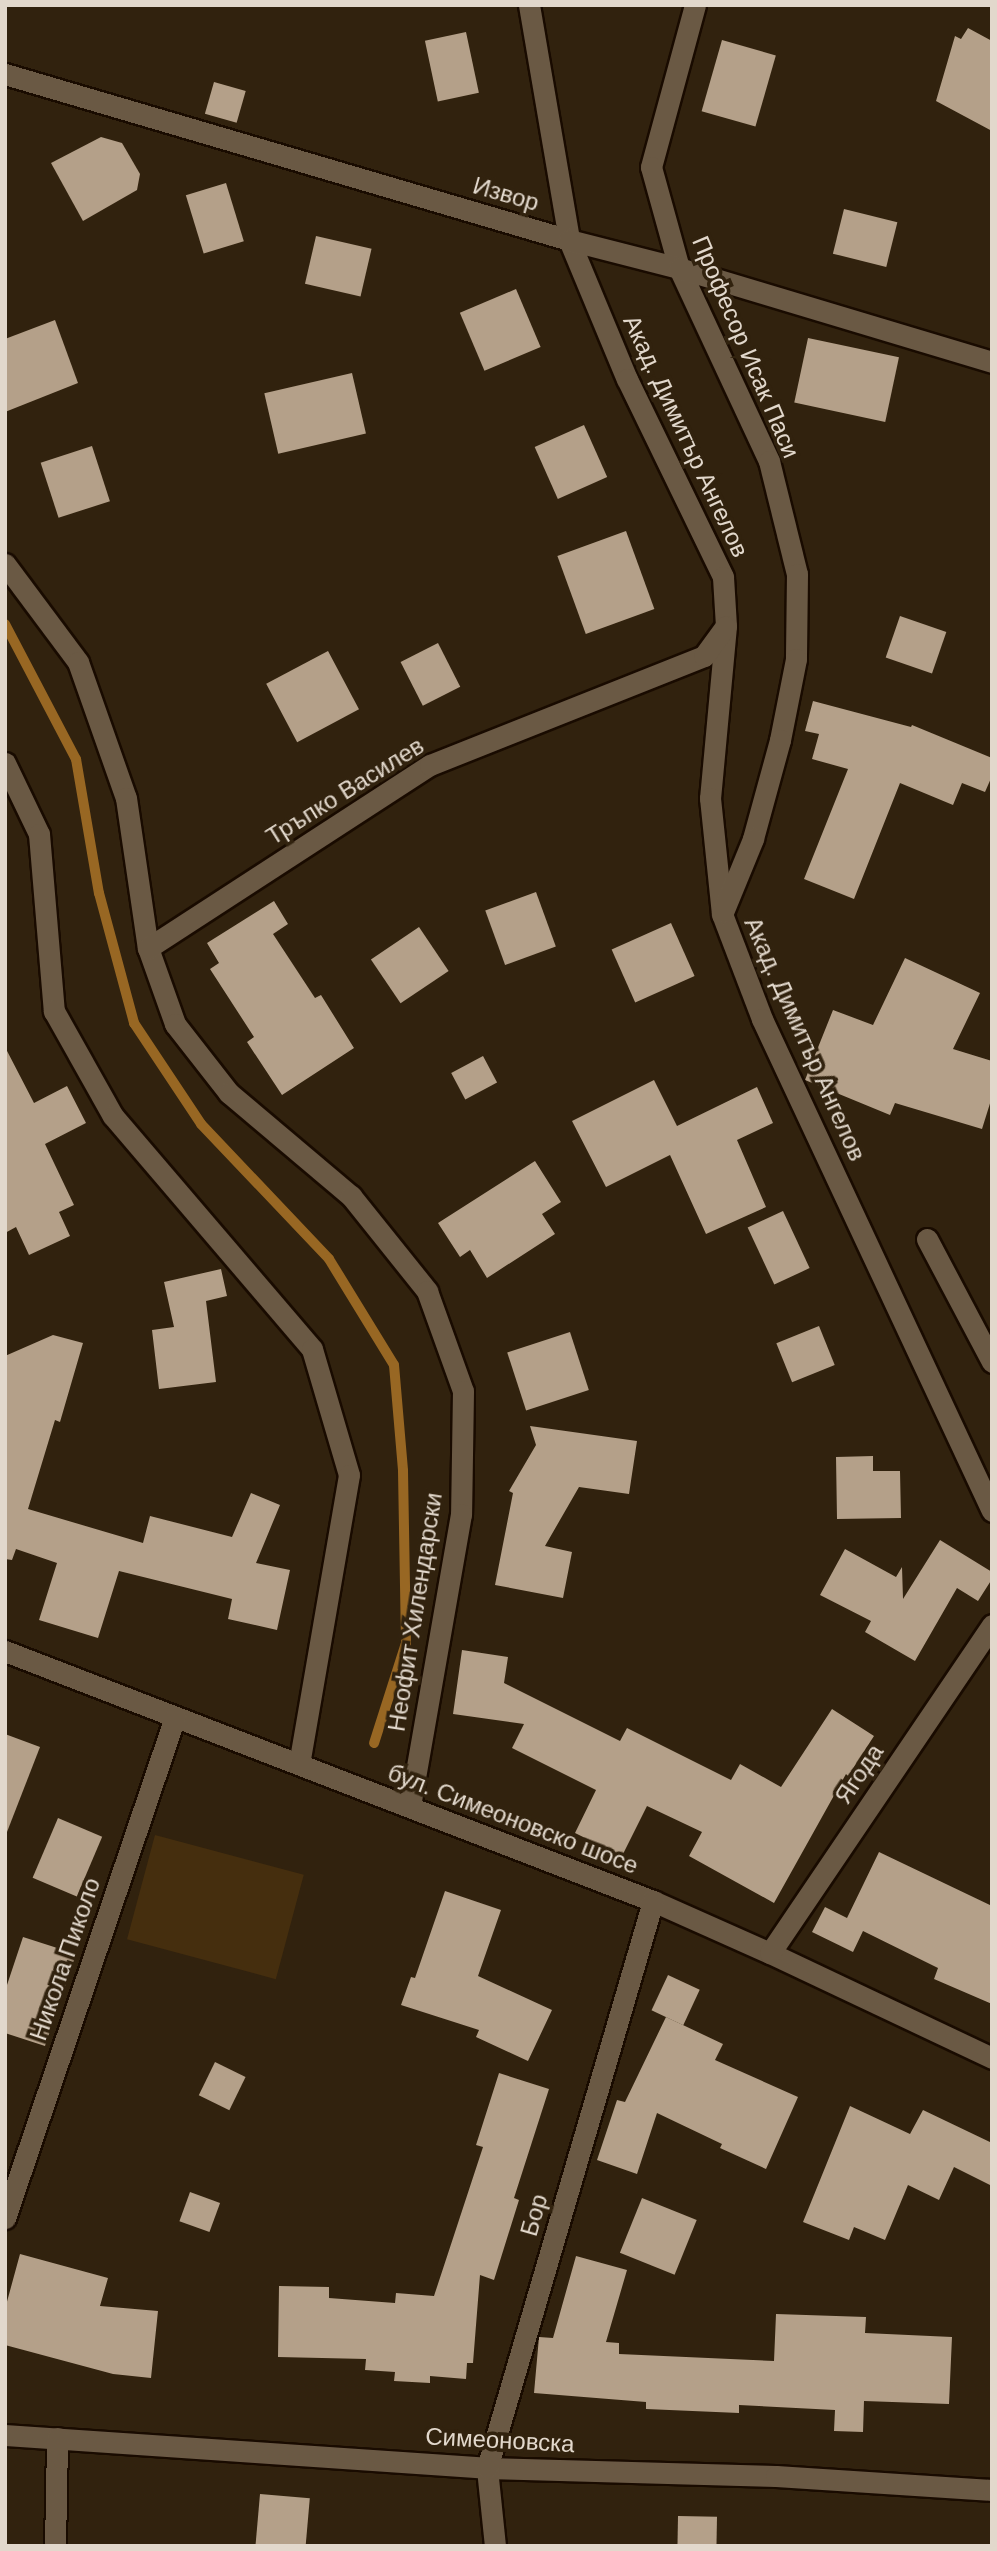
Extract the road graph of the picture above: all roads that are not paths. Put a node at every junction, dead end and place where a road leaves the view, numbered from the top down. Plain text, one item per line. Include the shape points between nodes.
1 (529, 5) edge
2 (695, 5) edge
3 (5, 74) edge
4 (569, 240) junction
5 (678, 268) junction
6 (992, 362) edge
7 (5, 564) edge
8 (726, 626) junction
9 (5, 763) edge
10 (722, 914) junction
11 (148, 948) junction
12 (927, 1238) dead end
13 (992, 1362) edge
14 (992, 1511) edge
15 (992, 1625) edge
16 (5, 1651) edge
17 (175, 1717) junction
18 (299, 1763) junction
19 (410, 1807) junction
20 (653, 1901) junction
21 (770, 1953) junction
22 (992, 2058) edge
23 (5, 2218) edge
24 (5, 2435) edge
25 (57, 2438) junction
26 (487, 2468) junction
27 (992, 2490) edge
28 (55, 2546) edge
29 (495, 2546) edge

1 - 4 street, Акад. Димитър Ангелов
2 - 5 street, Професор Исак Паси via 651,167
3 - 4 street, Извор
4 - 5 street, Извор
4 - 8 street, Акад. Димитър Ангелов via 627,379 723,577
5 - 6 street, Извор
5 - 10 street, Професор Исак Паси via 769,461 797,574 796,659 780,740 753,839
7 - 11 street, Неофит Хилендарски via 78,662 126,798
8 - 10 street, Акад. Димитър Ангелов via 710,797
8 - 11 street, Тръпко Василев via 704,656 430,765
9 - 18 street via 39,834 54,1011 113,1116 312,1349 349,1475
10 - 14 street, Акад. Димитър Ангелов via 762,1019
11 - 19 street, Неофит Хилендарски via 175,1024 229,1093 351,1196 427,1291 463,1391 461,1514
12 - 13 street
15 - 21 street, Ягода
16 - 17 street, бул. Симеоновско шосе
17 - 18 street, бул. Симеоновско шосе
17 - 23 street, Никола Пиколо
18 - 19 street, бул. Симеоновско шосе
19 - 20 street, бул. Симеоновско шосе
20 - 21 street, бул. Симеоновско шосе
20 - 26 street, Бор
21 - 22 street, бул. Симеоновско шосе
24 - 25 street, Симеоновска
25 - 26 street, Симеоновска
25 - 28 street
26 - 27 street, Симеоновска via 776,2476
26 - 29 street, Бор

